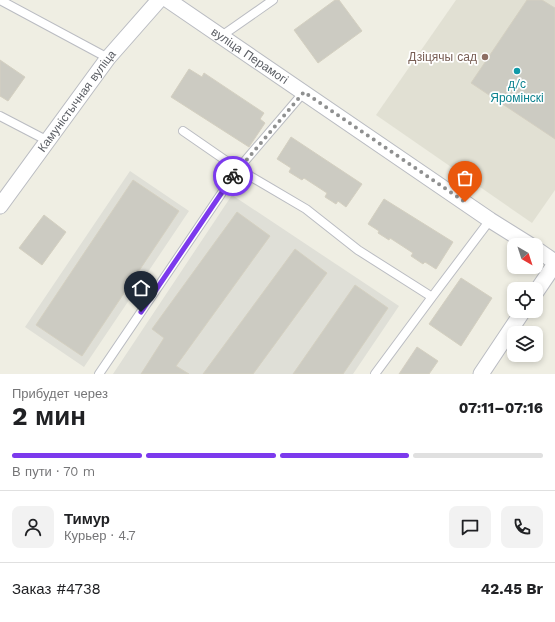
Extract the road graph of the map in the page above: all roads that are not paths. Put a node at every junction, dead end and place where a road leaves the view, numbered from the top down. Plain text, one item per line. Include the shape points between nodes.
1 (0, 0) edge
2 (159, 0) edge
3 (168, 0) edge
4 (273, 0) edge
5 (220, 36) junction
6 (108, 58) junction
7 (304, 92) junction
8 (0, 116) edge
9 (183, 131) dead end
10 (48, 141) junction
11 (238, 169) junction
12 (0, 206) edge
13 (490, 220) junction
14 (519, 238) edge
15 (543, 254) edge
16 (555, 263) edge
17 (543, 282) edge
18 (432, 297) junction
19 (518, 318) edge
20 (99, 374) edge
21 (375, 374) edge
22 (480, 374) edge

1 - 6 lane
2 - 6 street, Камуністычная вуліца
3 - 5 street, вуліца Перамогі
4 - 5 lane
5 - 7 street, вуліца Перамогі
6 - 10 street, Камуністычная вуліца
7 - 11 lane
7 - 13 street, вуліца Перамогі
8 - 10 lane
9 - 11 lane
10 - 12 street, Камуністычная вуліца
11 - 18 lane via 306,209 358,250
11 - 20 lane
13 - 14 street, вуліца Перамогі
13 - 18 lane
15 - 16 street
16 - 17 street
18 - 21 lane
19 - 22 street

